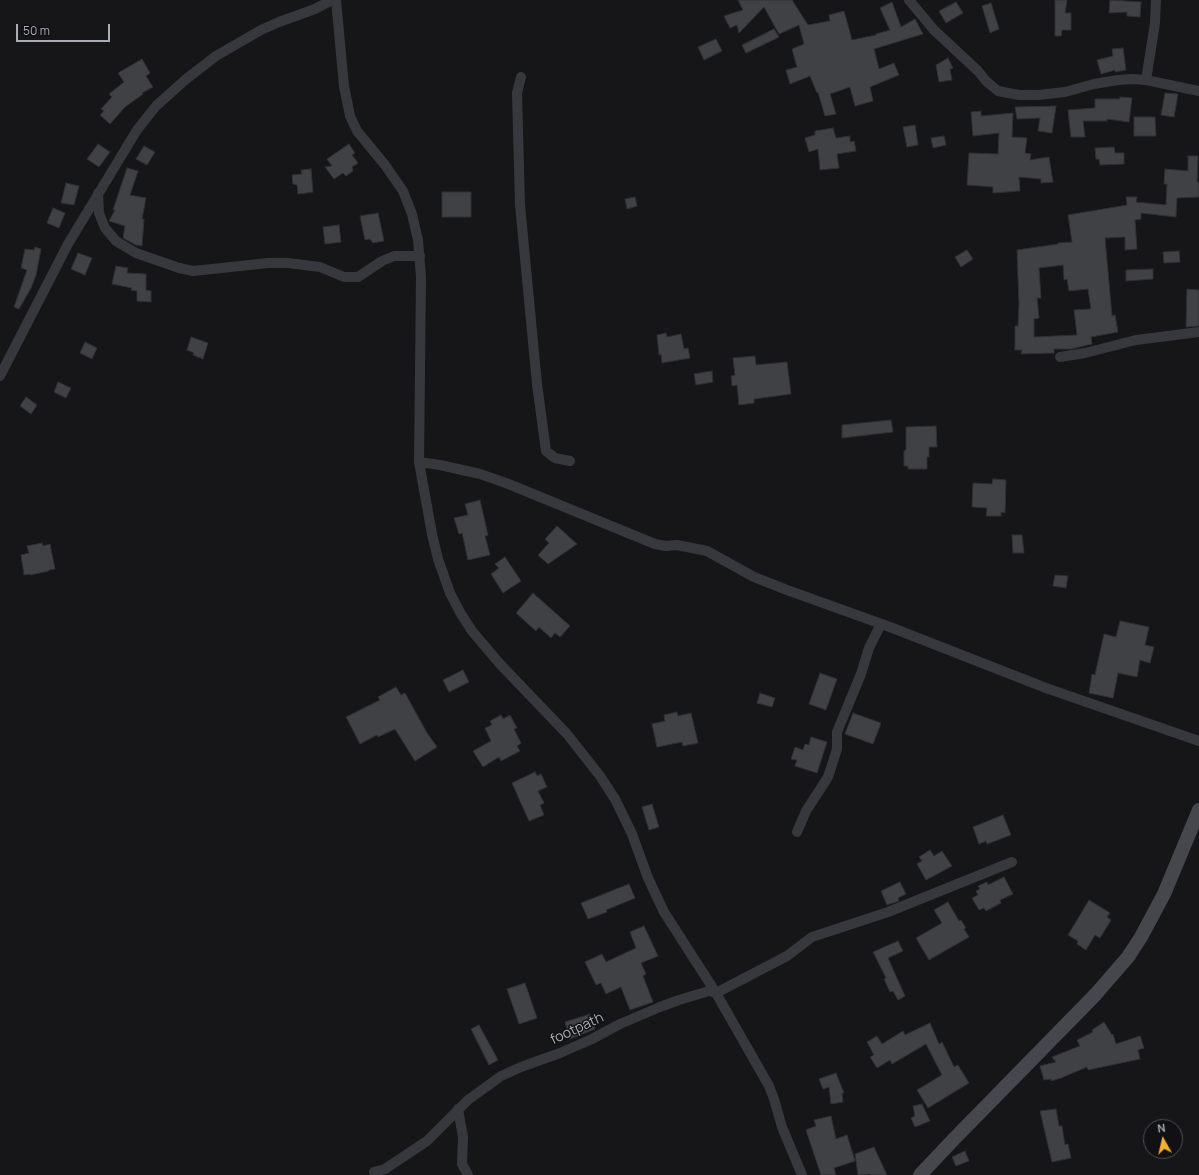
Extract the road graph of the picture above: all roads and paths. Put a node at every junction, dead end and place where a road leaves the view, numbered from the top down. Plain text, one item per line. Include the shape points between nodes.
1 (332, 0) edge
2 (336, 0) edge
3 (911, 0) edge
4 (1156, 0) edge
5 (521, 77) dead end
6 (1146, 80) junction
7 (1199, 91) edge
8 (98, 193) junction
9 (420, 256) junction
10 (1199, 332) edge
11 (1060, 357) dead end
12 (0, 376) edge
13 (570, 461) dead end
14 (419, 462) junction
15 (881, 624) junction
16 (1199, 741) edge
17 (1199, 810) edge
18 (797, 832) dead end
19 (1012, 862) dead end
20 (716, 993) junction
21 (458, 1109) junction
22 (374, 1172) dead end
23 (468, 1175) edge
24 (802, 1175) edge
25 (920, 1175) edge

1 - 8 street via 262,30 216,56 185,80 156,106 137,130
2 - 9 street via 344,86 350,116 357,131 395,178 408,202
3 - 6 street via 934,30 998,91 1038,95 1118,80
4 - 6 street
5 - 13 street via 517,93 520,205 537,384 546,451 555,458
6 - 7 street
8 - 9 street via 99,213 105,228 116,241 136,253 193,271 288,263 320,266 344,276 358,277 394,256
8 - 12 street via 68,244
9 - 14 street
10 - 11 street via 1136,340
14 - 15 street via 480,474 656,544 707,551 754,576
14 - 20 street via 438,559 450,593 461,614 500,664 567,734 600,776 626,821 664,912
15 - 16 street via 1046,688
15 - 18 street via 869,648 838,732 837,749 828,777 806,811
17 - 25 street via 1164,894 1128,957 1095,995
19 - 20 street via 888,912 812,937 787,956
20 - 21 street, footpath via 708,991 679,1000 620,1024 560,1053 521,1067 502,1076
20 - 24 street via 768,1086
21 - 22 street, footpath via 427,1141 385,1169
21 - 23 street via 463,1137 462,1164

